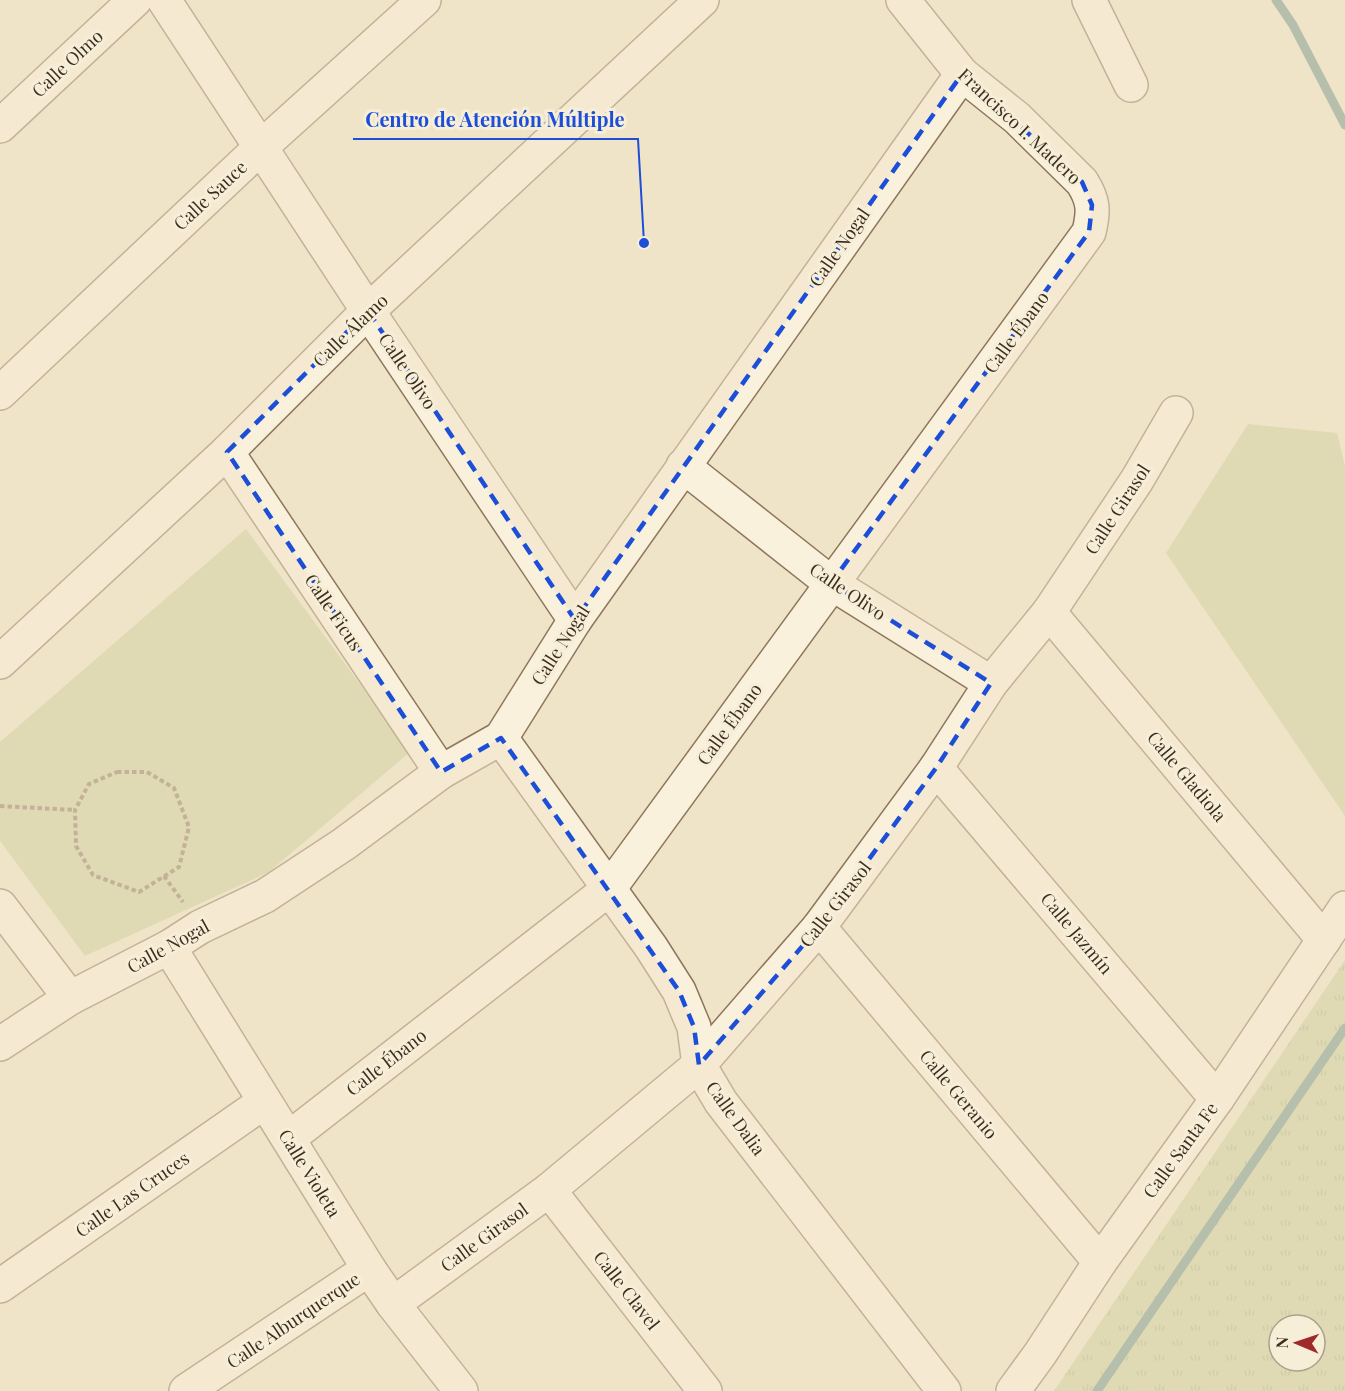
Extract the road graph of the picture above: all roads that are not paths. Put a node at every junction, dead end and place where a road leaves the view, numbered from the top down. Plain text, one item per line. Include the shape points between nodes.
1 (135, 0) edge
2 (164, 0) edge
3 (424, 0) edge
4 (702, 0) edge
5 (903, 0) edge
6 (1089, 0) edge
7 (962, 74) junction
8 (1131, 86) dead end
9 (0, 126) edge
10 (260, 148) junction
11 (1089, 232) joint
12 (368, 311) junction
13 (0, 393) edge
14 (1176, 413) dead end
15 (227, 452) junction
16 (683, 466) junction
17 (831, 583) junction
18 (1049, 612) junction
19 (575, 620) junction
20 (0, 662) edge
21 (991, 683) junction
22 (501, 738) junction
23 (936, 768) junction
24 (441, 771) junction
25 (609, 889) junction
26 (0, 906) edge
27 (1345, 908) edge
28 (819, 927) junction
29 (1324, 940) junction
30 (170, 947) junction
31 (70, 999) junction
32 (0, 1044) edge
33 (699, 1065) junction
34 (1217, 1099) junction
35 (264, 1102) junction
36 (289, 1138) junction
37 (549, 1190) junction
38 (1100, 1262) junction
39 (369, 1269) junction
40 (0, 1286) edge
41 (393, 1304) junction
42 (186, 1391) edge
43 (461, 1391) edge
44 (705, 1391) edge
45 (944, 1391) edge
46 (1013, 1391) edge

1 - 9 street, Calle Olmo
2 - 10 street, Calle Olivo
3 - 10 street, Calle Sauce
4 - 12 street, Calle Álamo
5 - 7 street, Francisco I. Madero
6 - 8 street
7 - 11 street, Francisco I. Madero via 1017,118 1082,182 1092,205
7 - 16 street, Calle Nogal
10 - 12 street, Calle Olivo
10 - 13 street, Calle Sauce
11 - 17 street, Calle Ébano
12 - 15 street, Calle Álamo
12 - 19 street, Calle Olivo
14 - 18 street, Calle Girasol via 1137,480
15 - 20 street, Calle Álamo
15 - 24 street, Calle Ficus
16 - 17 street, Calle Olivo
16 - 19 street, Calle Nogal
17 - 21 street, Calle Olivo
17 - 25 street, Calle Ébano
18 - 21 street, Calle Girasol
18 - 29 street, Calle Gladiola
19 - 22 street, Calle Nogal
21 - 23 street, Calle Girasol
22 - 24 street, Calle Nogal
22 - 25 street, Calle Dalia
23 - 28 street, Calle Girasol
23 - 34 street, Calle Jazmín
24 - 30 street, Calle Nogal via 344,844 265,896 200,927
25 - 33 street, Calle Dalia via 679,991 694,1027
25 - 36 street, Calle Ébano
26 - 31 street
27 - 29 street, Calle Santa Fe
28 - 33 street, Calle Girasol
28 - 38 street, Calle Geranio
29 - 34 street, Calle Santa Fe
30 - 31 street, Calle Nogal
30 - 35 street, Calle Violeta
31 - 32 street, Calle Nogal
33 - 37 street, Calle Girasol
33 - 45 street, Calle Dalia via 721,1102
34 - 38 street, Calle Santa Fe
35 - 36 street, Calle Violeta
35 - 40 street, Calle Las Cruces
36 - 39 street, Calle Violeta
37 - 41 street, Calle Girasol
37 - 44 street, Calle Clavel
38 - 46 street, Calle Santa Fe
39 - 41 street, Calle Violeta
39 - 42 street, Calle Alburquerque
41 - 43 street, Calle Violeta

